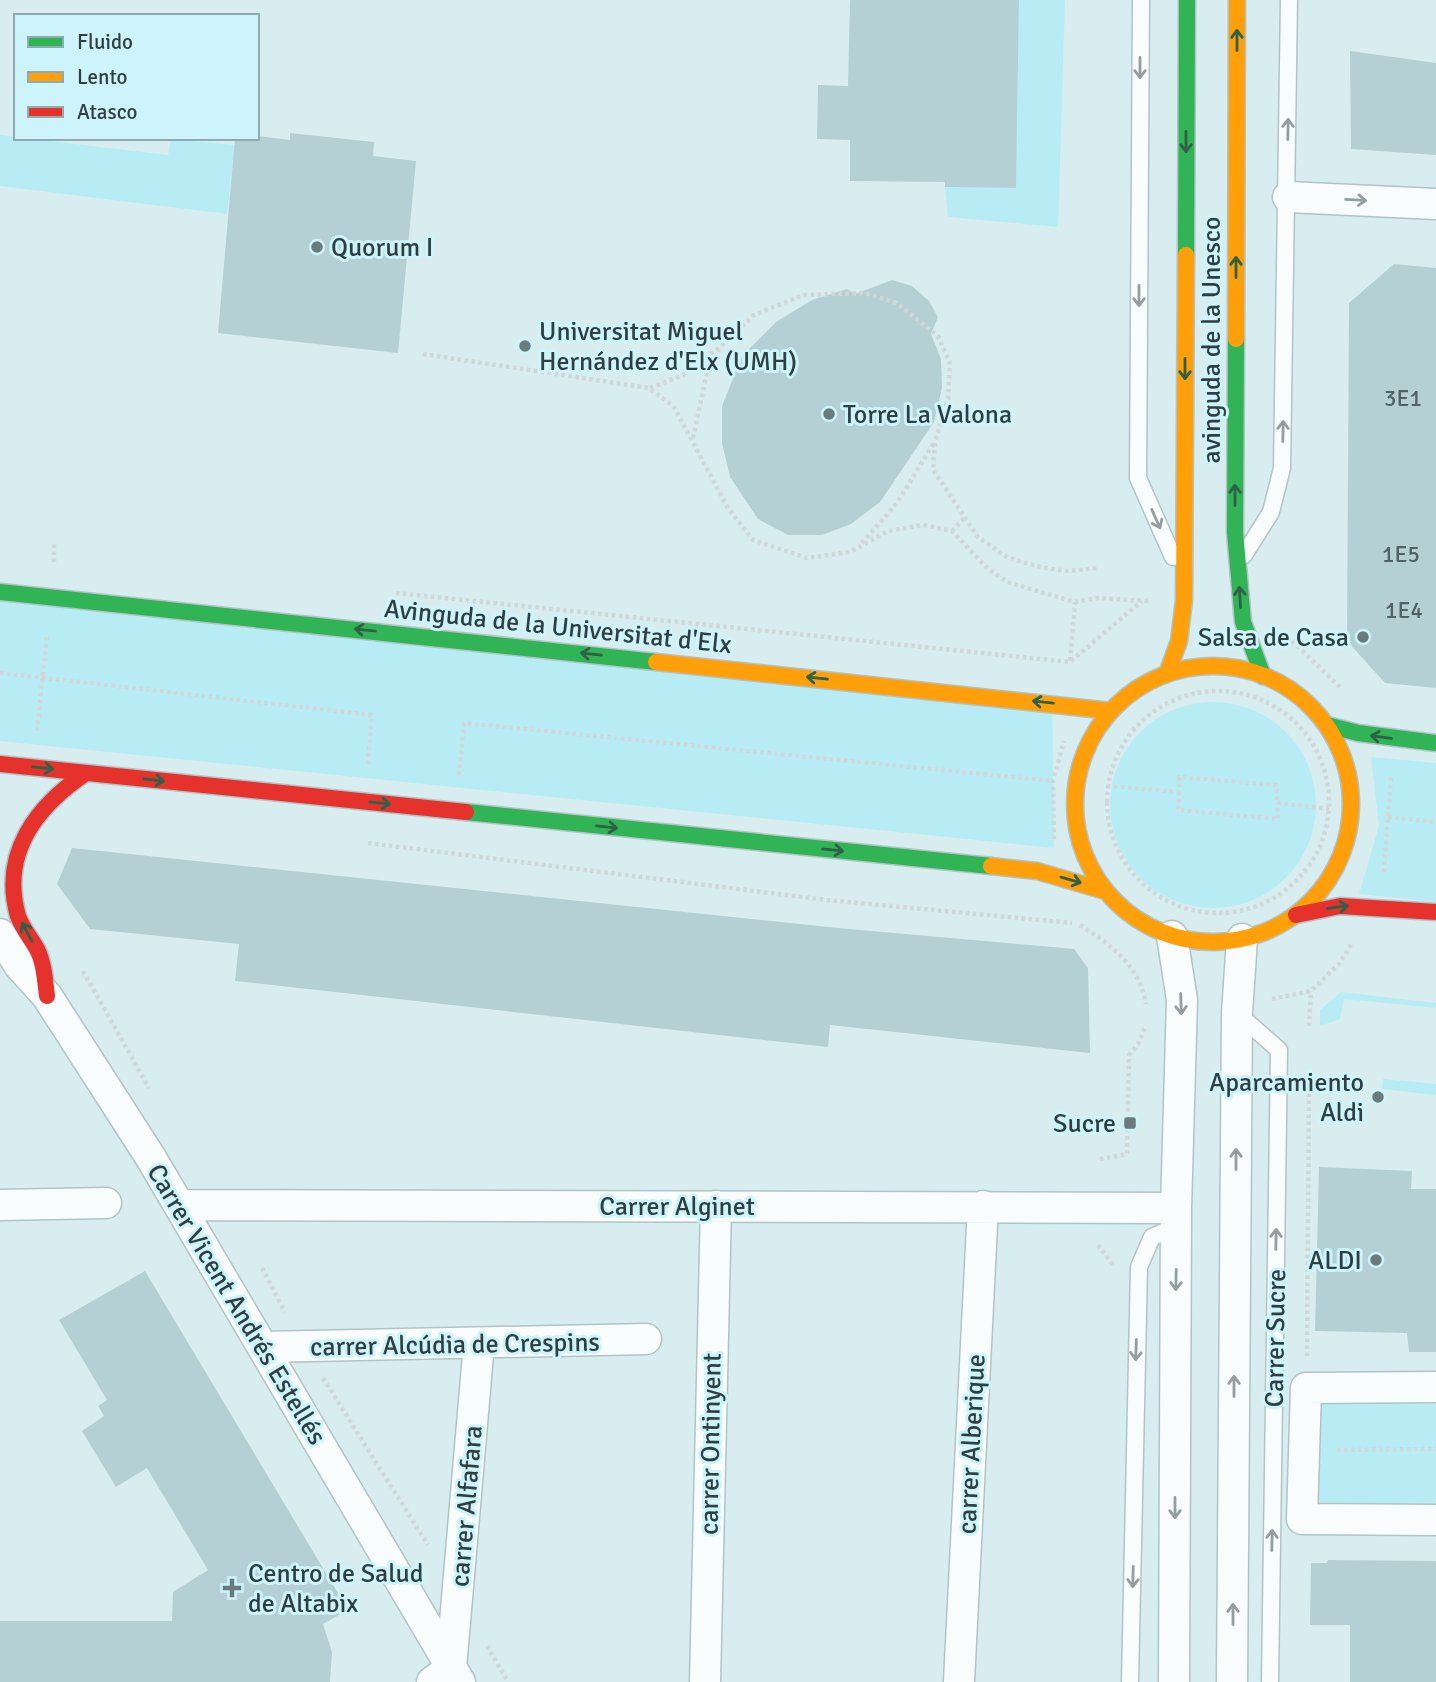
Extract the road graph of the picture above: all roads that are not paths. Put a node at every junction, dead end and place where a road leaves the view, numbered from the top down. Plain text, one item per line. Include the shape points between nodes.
1 (1140, 0) edge
2 (1187, 0) edge
3 (1237, 0) edge
4 (1290, 0) edge
5 (1288, 197) junction
6 (1436, 204) edge
7 (1239, 563) junction
8 (1184, 582) junction
9 (0, 592) edge
10 (1167, 674) junction
11 (1263, 676) junction
12 (1111, 711) junction
13 (1327, 725) junction
14 (1436, 743) edge
15 (0, 764) edge
16 (86, 773) junction
17 (1105, 891) junction
18 (1436, 912) edge
19 (1296, 915) junction
20 (0, 934) edge
21 (1172, 936) junction
22 (1242, 939) junction
23 (47, 996) junction
24 (1237, 1013) junction
25 (106, 1203) dead end
26 (0, 1205) edge
27 (178, 1205) junction
28 (716, 1206) junction
29 (983, 1206) junction
30 (1176, 1217) junction
31 (646, 1339) dead end
32 (480, 1343) junction
33 (263, 1347) junction
34 (1436, 1387) edge
35 (1436, 1520) edge
36 (448, 1677) edge
37 (705, 1682) edge
38 (959, 1682) edge
39 (1130, 1682) edge
40 (1174, 1682) edge
41 (1232, 1682) edge
42 (1270, 1682) edge

1 -> 8 lane via 1138,478
2 -> 8 main road, avinguda de la Unesco
7 -> 3 main road, avinguda de la Unesco via 1235,532
5 -> 4 lane
5 -> 6 street
7 -> 5 lane via 1270,512 1282,468
11 -> 7 main road, avinguda de la Unesco via 1243,622
8 - 10 main road, avinguda de la Unesco via 1179,641
12 -> 9 main road, Avinguda de la Universitat d'Elx
10 - 11 main road via 1199,667 1232,667
10 - 12 main road via 1137,689
11 - 13 main road via 1287,688
12 - 17 main road via 1088,744 1076,782 1076,820 1086,858
14 -> 13 main road
13 - 19 main road via 1349,779 1352,809 1347,840 1336,869
15 -> 16 main road
16 -> 17 main road via 1037,871
23 -> 16 main road via 39,954 18,915 10,882 10,855 21,829 41,804
17 - 21 main road via 1147,926
19 -> 18 main road via 1340,906
19 - 22 main road
20 - 23 street, Carrer Vicent Andrés Estellés via 19,965
21 - 22 main road via 1206,942
21 -> 30 street via 1182,1000
22 - 24 street, Carrer Sucre
23 - 27 street, Carrer Vicent Andrés Estellés
41 -> 24 street, Carrer Sucre
42 -> 24 lane, Carrer Sucre via 1279,1050
25 - 26 street
27 - 28 street, Carrer Alginet
27 - 33 street, Carrer Vicent Andrés Estellés
28 - 29 street, Carrer Alginet
28 - 37 street, carrer Ontinyent
29 - 30 street, Carrer Alginet
29 - 38 street, carrer Alberique
30 -> 39 lane via 1152,1237 1139,1267
30 -> 40 street
31 - 32 street, carrer Alcúdia de Crespins
32 - 33 street, carrer Alcúdia de Crespins
32 - 36 street, carrer Alfafara
33 - 36 street, Carrer Vicent Andrés Estellés
34 - 35 street via 1306,1388 1302,1519

